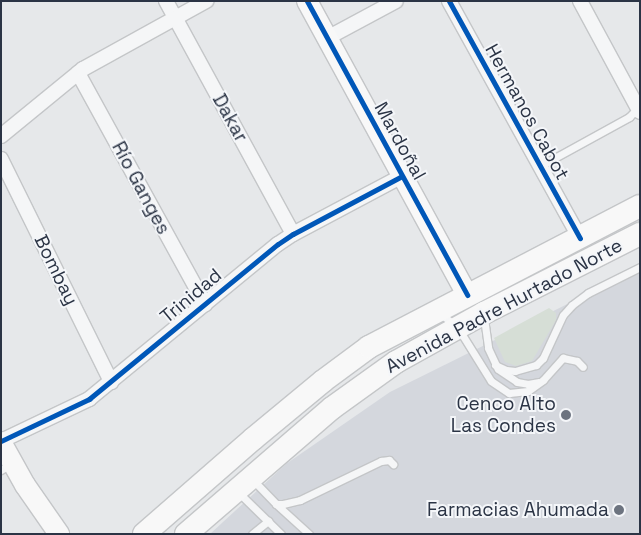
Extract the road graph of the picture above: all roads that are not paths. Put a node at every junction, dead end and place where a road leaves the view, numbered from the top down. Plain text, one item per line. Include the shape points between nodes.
1 (166, 1) edge
2 (206, 1) edge
3 (307, 1) edge
4 (396, 1) edge
5 (449, 1) edge
6 (580, 1) edge
7 (175, 18) junction
8 (327, 38) junction
9 (78, 73) junction
10 (639, 109) edge
11 (1, 136) edge
12 (1, 159) edge
13 (540, 166) junction
14 (402, 176) junction
15 (640, 206) edge
16 (293, 234) junction
17 (640, 234) edge
18 (580, 238) junction
19 (640, 267) edge
20 (467, 295) junction
21 (205, 304) junction
22 (433, 312) junction
23 (484, 314) junction
24 (458, 328) junction
25 (495, 365) junction
26 (583, 367) dead end
27 (544, 380) junction
28 (111, 382) junction
29 (253, 439) junction
30 (1, 442) edge
31 (393, 464) dead end
32 (7, 467) edge
33 (244, 484) junction
34 (276, 504) junction
35 (268, 521) junction
36 (59, 534) edge
37 (144, 534) edge
38 (186, 534) edge
39 (252, 534) edge
40 (281, 534) edge
41 (309, 534) edge

1 - 7 street, Dakar
2 - 7 street
3 - 8 street, Mardoñal
4 - 8 street
5 - 13 street, Hermanos Cabot
6 - 10 street
7 - 9 street
7 - 16 street, Dakar
8 - 14 street, Mardoñal
9 - 11 street
9 - 21 street, Río Ganges
10 - 13 lane
12 - 28 street, Bombay
13 - 18 street, Hermanos Cabot
14 - 16 street, Trinidad
14 - 20 street, Mardoñal
15 - 18 main road, Avenida Padre Hurtado Norte
16 - 21 street, Trinidad
17 - 23 main road, Avenida Padre Hurtado Norte
18 - 20 main road, Avenida Padre Hurtado Norte
19 - 25 lane via 592,290 572,304 536,365 515,371
20 - 22 main road, Avenida Padre Hurtado Norte
21 - 28 street, Trinidad
22 - 24 lane via 448,317
22 - 29 main road, Avenida Padre Hurtado Norte via 348,361
23 - 24 main road, Avenida Padre Hurtado Norte
23 - 25 lane via 488,348
24 - 27 lane via 486,374 499,388 520,394
24 - 33 main road, Avenida Padre Hurtado Norte via 409,354 365,383
25 - 27 lane via 517,382 528,384
26 - 27 lane via 572,358 563,358
28 - 30 street, Trinidad via 74,407
29 - 33 main road
29 - 37 main road, Avenida Padre Hurtado Norte
30 - 32 street
31 - 34 lane via 389,460 381,461 300,500
32 - 36 street
33 - 34 lane
33 - 35 lane
33 - 38 main road, Avenida Padre Hurtado Norte
34 - 41 lane
35 - 39 lane
35 - 40 lane

